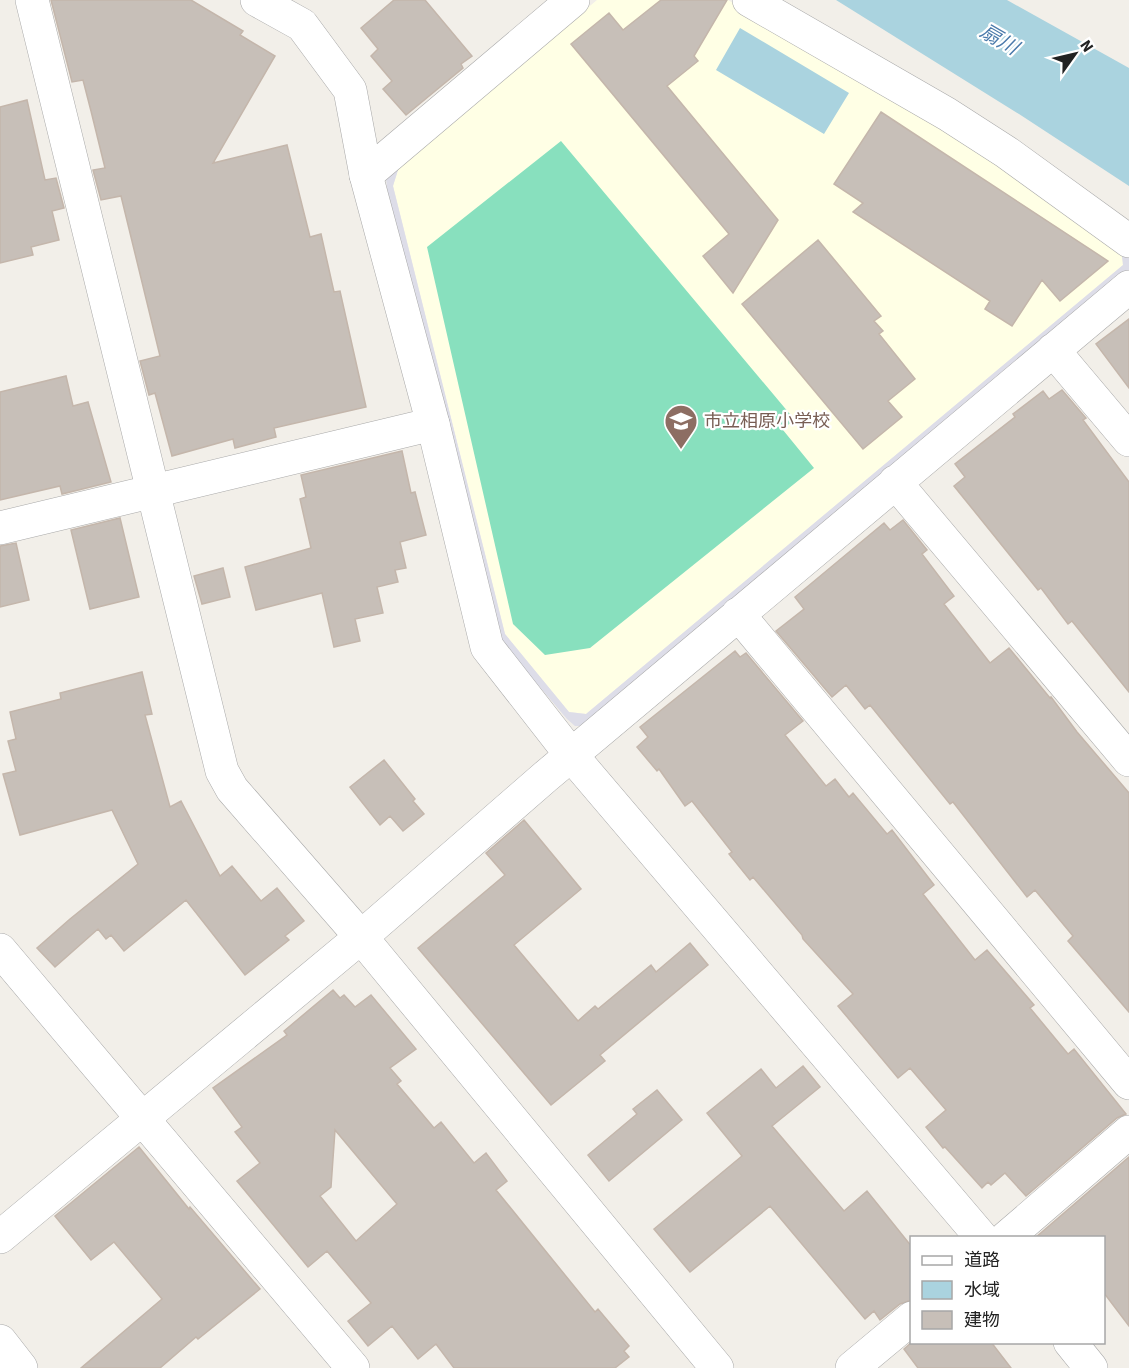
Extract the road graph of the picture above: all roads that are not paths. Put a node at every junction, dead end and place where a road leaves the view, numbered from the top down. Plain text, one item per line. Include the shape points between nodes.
1 (32, 0) edge
2 (257, 0) edge
3 (573, 0) edge
4 (749, 0) edge
5 (366, 175) junction
6 (1129, 241) edge
7 (1129, 287) edge
8 (1053, 350) junction
9 (433, 424) junction
10 (1129, 440) edge
11 (895, 483) junction
12 (154, 491) junction
13 (0, 528) edge
14 (738, 614) junction
15 (572, 756) junction
16 (1129, 760) edge
17 (361, 937) junction
18 (0, 950) edge
19 (1129, 1083) edge
20 (144, 1118) junction
21 (1129, 1132) edge
22 (980, 1236) edge
23 (1008, 1236) edge
24 (0, 1237) edge
25 (910, 1320) edge
26 (0, 1341) edge
27 (1072, 1344) edge
28 (21, 1368) edge
29 (353, 1368) edge
30 (717, 1368) edge
31 (852, 1368) edge
32 (1091, 1368) edge

1 - 12 street
2 - 5 street via 302,25 350,90
3 - 5 street
4 - 6 street via 947,114
5 - 9 street
7 - 8 street
8 - 10 street
8 - 11 street
9 - 12 street
9 - 15 street via 487,647
11 - 14 street
11 - 16 street
12 - 13 street
12 - 17 street via 222,771 232,789
14 - 15 street
14 - 19 street
15 - 17 street
15 - 22 street
17 - 20 street
17 - 30 street
18 - 20 street
20 - 24 street
20 - 29 street
21 - 23 street
25 - 31 street
26 - 28 street
27 - 32 street

